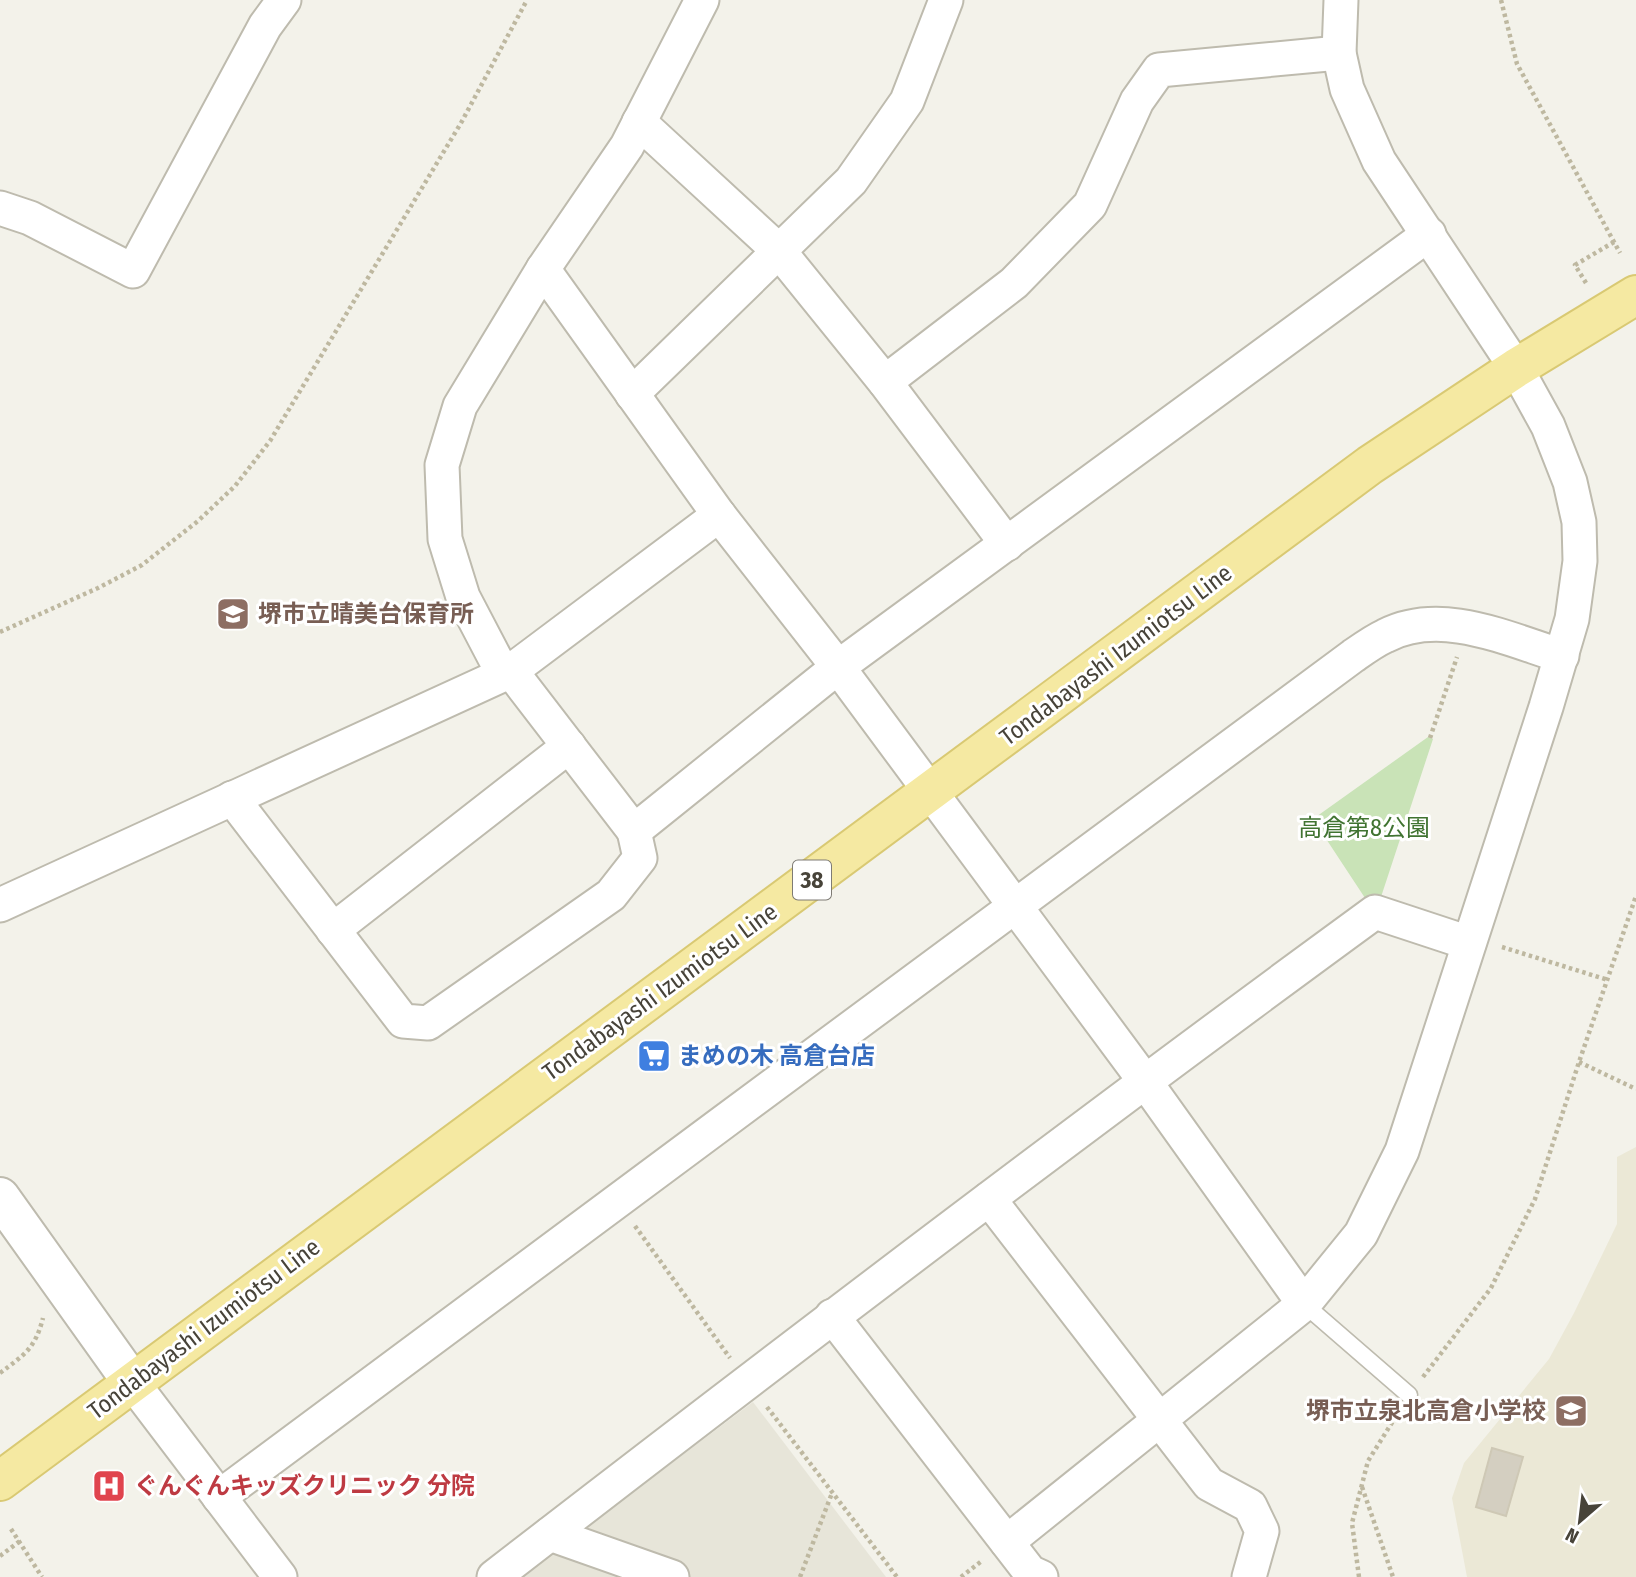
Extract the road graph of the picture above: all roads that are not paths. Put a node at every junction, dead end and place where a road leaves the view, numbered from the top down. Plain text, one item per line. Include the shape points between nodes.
1 (284, 0) edge
2 (702, 0) edge
3 (946, 0) edge
4 (1340, 0) edge
5 (1339, 53) junction
6 (639, 122) junction
7 (0, 208) edge
8 (1429, 234) junction
9 (779, 251) junction
10 (543, 269) junction
11 (1636, 295) edge
12 (1516, 368) junction
13 (885, 382) junction
14 (632, 394) junction
15 (719, 515) junction
16 (1007, 544) junction
17 (1562, 656) junction
18 (838, 667) junction
19 (511, 671) junction
20 (569, 746) junction
21 (930, 793) junction
22 (232, 798) junction
23 (634, 831) junction
24 (0, 905) edge
25 (1015, 908) junction
26 (333, 930) junction
27 (1470, 940) junction
28 (1144, 1080) junction
29 (0, 1197) edge
30 (989, 1199) junction
31 (1304, 1304) junction
32 (832, 1316) junction
33 (132, 1382) junction
34 (1409, 1395) road end
35 (1157, 1420) junction
36 (0, 1481) edge
37 (219, 1497) junction
38 (550, 1534) junction
39 (1007, 1542) junction
40 (280, 1577) edge
41 (494, 1577) edge
42 (672, 1577) edge
43 (1041, 1577) edge
44 (1249, 1577) edge

1 - 7 street via 265,26 133,271 30,218
2 - 6 street
3 - 9 street via 907,101 851,181
4 - 5 street
5 - 8 street via 1347,89 1379,161
5 - 13 street via 1159,70 1137,101 1090,205 1014,283
6 - 9 street
6 - 10 street
8 - 12 street
8 - 16 street
9 - 13 street
9 - 14 street
10 - 14 street
10 - 19 street via 460,406 442,465 445,538 463,597 498,662
11 - 12 main road, Tondabayashi Izumiotsu Line / 38
12 - 17 street via 1548,426 1570,482 1579,522 1580,561
12 - 21 main road, Tondabayashi Izumiotsu Line / 38 via 1370,465
13 - 16 street
14 - 15 street
15 - 18 street
15 - 19 street
16 - 18 street
17 - 25 street via 1467,626 1424,624 1386,635
17 - 27 street
18 - 21 street
18 - 23 street
19 - 20 street
19 - 22 street
20 - 23 street
20 - 26 street
21 - 25 street
21 - 33 main road, Tondabayashi Izumiotsu Line / 38
22 - 24 street
22 - 26 street
23 - 26 street via 640,858 611,895 428,1023 403,1021
25 - 28 street
25 - 37 street
27 - 28 street via 1375,912
27 - 31 street via 1402,1151 1361,1234
28 - 30 street
28 - 31 street
29 - 33 street
30 - 32 street
30 - 35 street
31 - 34 lane
31 - 35 street
32 - 38 street
32 - 39 street
33 - 36 main road, Tondabayashi Izumiotsu Line / 38
33 - 37 street
35 - 39 street
35 - 44 street via 1209,1484 1250,1506 1262,1531
37 - 40 street
38 - 41 street
38 - 42 street
39 - 43 street via 1031,1573

